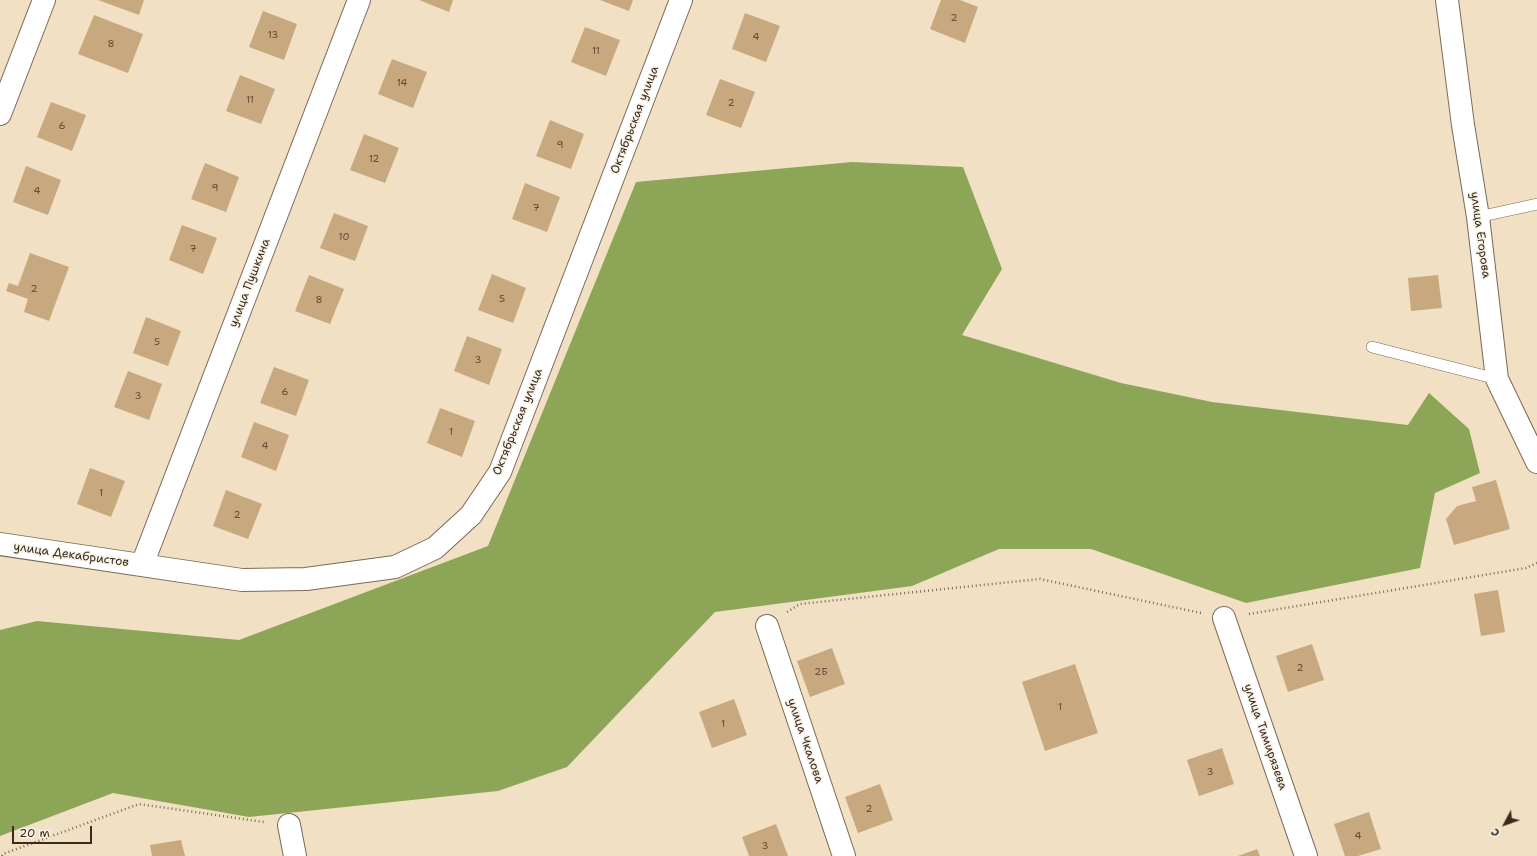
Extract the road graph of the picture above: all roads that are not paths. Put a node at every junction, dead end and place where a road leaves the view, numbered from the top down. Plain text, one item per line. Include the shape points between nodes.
1 (44, 0) edge
2 (359, 0) edge
3 (681, 0) edge
4 (1447, 0) edge
5 (0, 114) edge
6 (1537, 204) edge
7 (1478, 217) junction
8 (1372, 347) dead end
9 (1497, 379) junction
10 (1537, 462) edge
11 (0, 544) edge
12 (142, 565) junction
13 (1224, 618) road end
14 (767, 626) road end
15 (289, 825) road end
16 (296, 856) edge
17 (844, 856) edge
18 (1306, 856) edge

1 - 5 street
2 - 12 street, улица Пушкина
3 - 12 street, Октябрьская улица via 500,472 471,515 435,548 395,568 306,579 242,580
4 - 7 street, улица Егорова
6 - 7 lane
7 - 9 street, улица Егорова
8 - 9 lane
9 - 10 street, улица Егорова
11 - 12 street, улица Декабристов
13 - 18 street, улица Тимирязева
14 - 17 street, улица Чкалова
15 - 16 street

